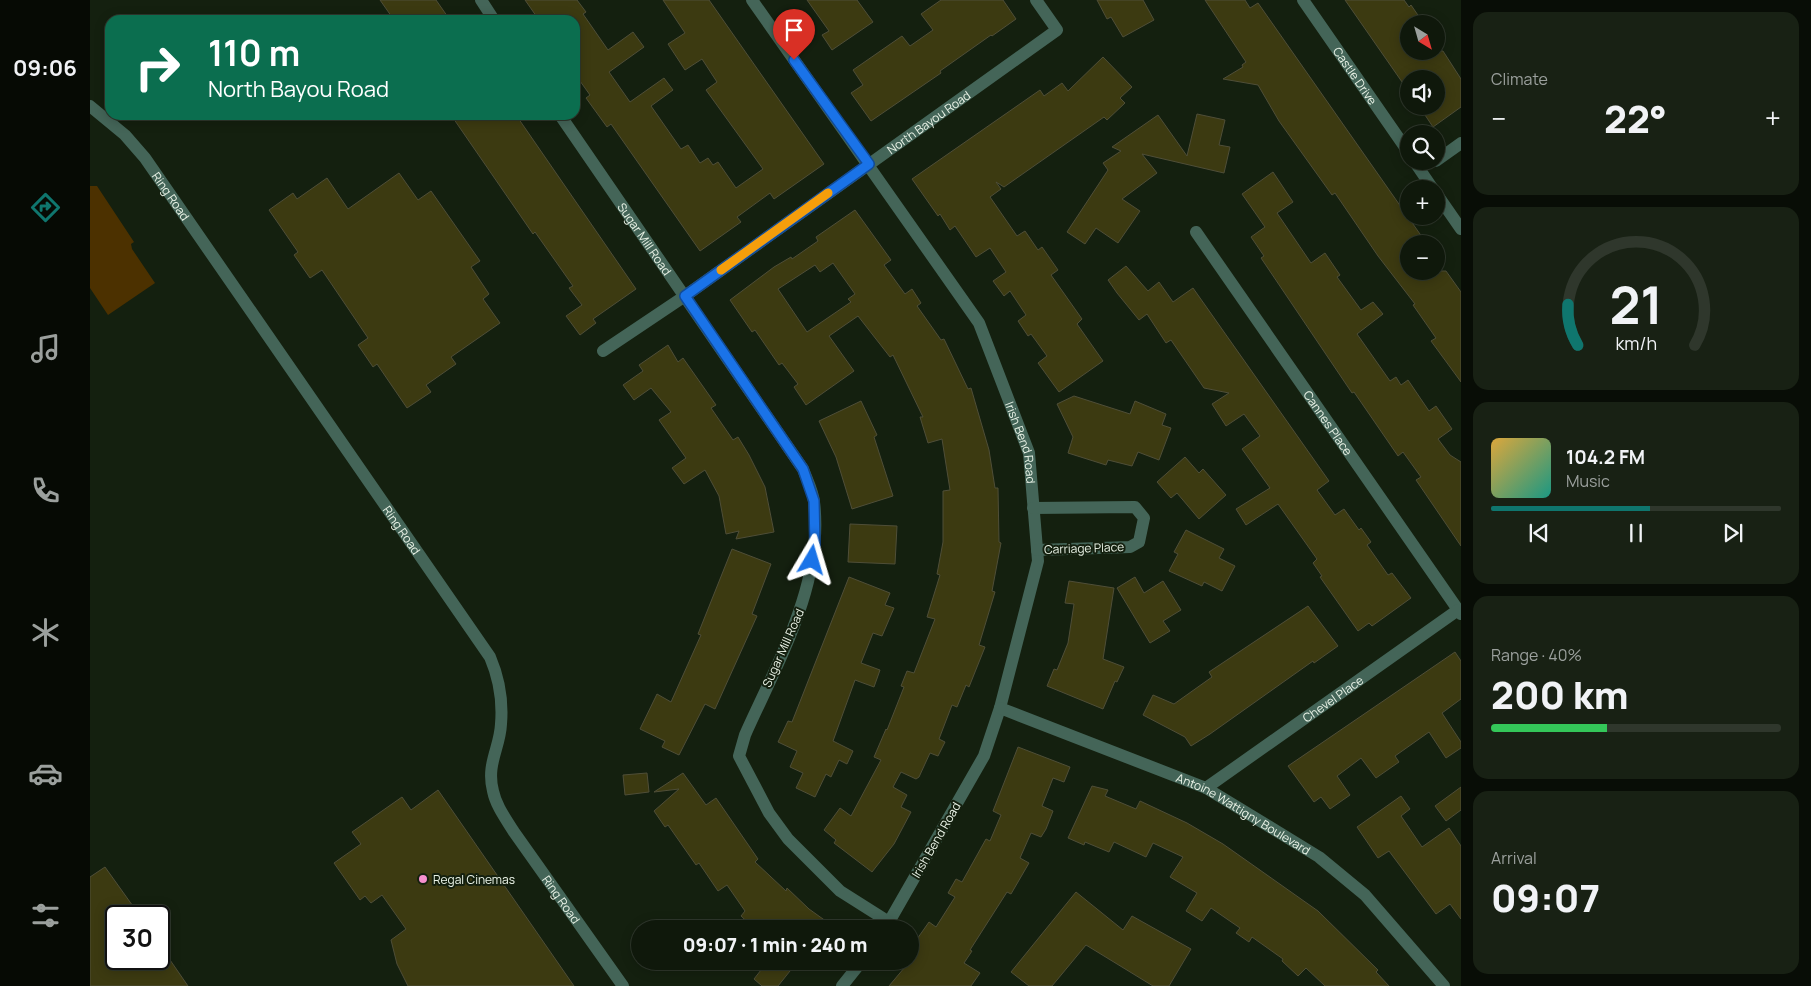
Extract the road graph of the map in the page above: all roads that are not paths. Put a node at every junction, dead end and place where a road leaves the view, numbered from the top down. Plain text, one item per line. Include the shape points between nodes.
1 (480, 0) edge
2 (752, 0) edge
3 (1036, 0) edge
4 (1303, 0) edge
5 (490, 15) edge
6 (90, 106) edge
7 (105, 118) edge
8 (107, 120) edge
9 (563, 120) edge
10 (1400, 140) edge
11 (1461, 144) edge
12 (1445, 155) edge
13 (869, 164) junction
14 (1445, 206) edge
15 (1461, 229) edge
16 (1196, 232) dead end
17 (685, 296) junction
18 (603, 351) dead end
19 (1033, 508) junction
20 (1037, 550) junction
21 (1460, 612) edge
22 (1000, 708) junction
23 (1206, 788) junction
24 (879, 920) edge
25 (890, 920) edge
26 (855, 970) edge
27 (623, 986) edge
28 (842, 986) edge
29 (1444, 986) edge

1 - 5 street
2 - 13 street, Irish Bend Road
3 - 13 street, North Bayou Road via 1057,30
4 - 10 street, Castle Drive
6 - 7 street, Ring Road
8 - 27 street, Ring Road via 144,158 490,656 498,676 502,725 491,760 492,790 500,810
9 - 17 street, Sugar Mill Road
11 - 12 street
13 - 17 street, North Bayou Road
13 - 19 street, Irish Bend Road via 979,323 1029,453
14 - 15 street
16 - 21 street, Cannes Place
17 - 18 street, North Bayou Road
17 - 24 street, Sugar Mill Road via 803,469 814,501 815,545 802,604 739,756 769,813 788,839 840,891
19 - 20 street, Irish Bend Road
19 - 20 street, Carriage Place via 1135,507 1144,518 1139,542 1130,547
20 - 22 street, Irish Bend Road via 1038,562
21 - 23 street, Chevel Place
22 - 23 street, Antoine Wattigny Boulevard
22 - 25 street, Irish Bend Road via 984,756
23 - 29 street, Antoine Wattigny Boulevard via 1319,857 1365,895
26 - 28 street

